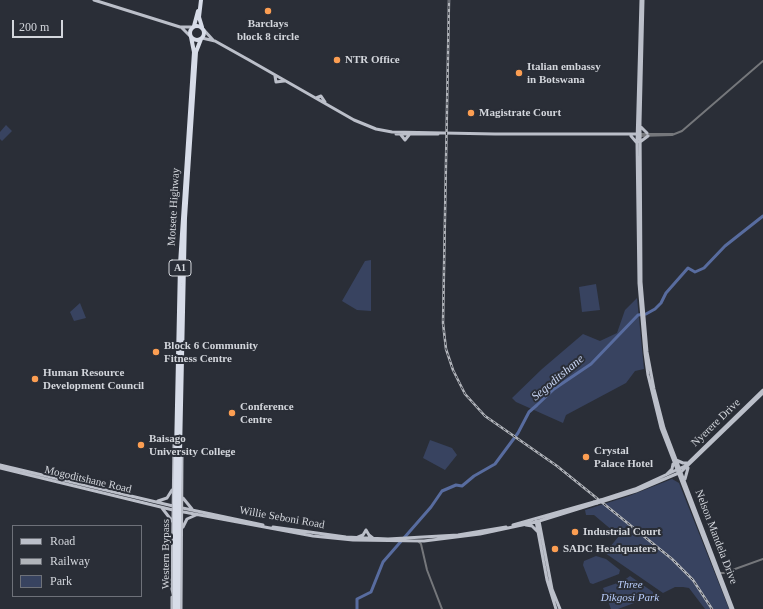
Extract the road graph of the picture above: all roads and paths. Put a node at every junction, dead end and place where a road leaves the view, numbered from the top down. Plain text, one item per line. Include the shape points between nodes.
1 (94, 0) edge
2 (199, 0) edge
3 (642, 0) edge
4 (193, 26) junction
5 (180, 27) junction
6 (203, 28) junction
7 (191, 37) junction
8 (201, 38) junction
9 (215, 41) junction
10 (249, 60) junction
11 (763, 61) edge
12 (640, 123) junction
13 (359, 124) junction
14 (637, 128) junction
15 (466, 134) junction
16 (630, 135) junction
17 (638, 135) junction
18 (647, 135) junction
19 (638, 143) junction
20 (763, 390) edge
21 (763, 393) edge
22 (177, 411) junction
23 (180, 436) junction
24 (675, 461) junction
25 (689, 464) junction
26 (0, 465) edge
27 (0, 468) edge
28 (679, 471) junction
29 (666, 477) junction
30 (46, 479) junction
31 (682, 481) junction
32 (39, 482) dead end
33 (173, 486) junction
34 (182, 494) junction
35 (177, 499) junction
36 (156, 501) junction
37 (596, 502) junction
38 (161, 507) junction
39 (173, 508) junction
40 (182, 510) junction
41 (195, 511) junction
42 (200, 515) junction
43 (547, 519) junction
44 (176, 520) junction
45 (537, 520) junction
46 (523, 525) junction
47 (539, 531) junction
48 (182, 533) junction
49 (354, 538) junction
50 (375, 539) junction
51 (388, 540) junction
52 (411, 540) junction
53 (430, 540) junction
54 (417, 541) junction
55 (423, 547) junction
56 (763, 559) edge
57 (720, 574) junction
58 (176, 609) edge
59 (442, 609) edge
60 (556, 609) edge
61 (560, 609) edge
62 (732, 609) edge

1 - 5 main road
2 - 4 highway, A1
2 - 6 highway, A1
3 - 12 main road
3 - 14 main road
4 - 5 main road
4 - 6 highway
4 - 7 highway, A1 via 189,32
5 - 7 main road
6 - 8 highway, A1
6 - 9 main road
7 - 8 highway via 197,40
7 - 22 highway, Motsete Highway / A1 via 194,47 182,227
8 - 9 main road
8 - 23 highway, Motsete Highway / A1 via 196,52 185,218
9 - 10 main road
10 - 13 main road
10 - 13 main road via 316,98 322,96 326,104
11 - 18 street via 684,129 674,134
12 - 17 main road
12 - 18 main road
13 - 15 main road via 392,132
13 - 15 main road via 377,131 410,135
14 - 16 main road
14 - 17 main road
15 - 16 main road
16 - 17 main road
16 - 19 main road
17 - 18 street
17 - 19 main road, Nelson Mandela Drive
18 - 19 main road
19 - 24 main road, Nelson Mandela Drive via 641,300 648,375 661,428
20 - 25 main road, Nyerere Drive
21 - 25 main road, Nyerere Drive
22 - 33 main road
22 - 35 highway, Motsete Highway / A1
23 - 34 main road
23 - 35 highway, Motsete Highway / A1
24 - 25 main road
24 - 28 main road, Nelson Mandela Drive
24 - 29 main road
25 - 28 main road, Nyerere Drive
25 - 31 main road
26 - 36 main road, Mogoditshane Road
27 - 30 main road, Mogoditshane Road
28 - 29 main road
28 - 31 main road, Nelson Mandela Drive
29 - 31 main road via 674,476
29 - 37 main road, bridge via 636,491
30 - 32 main road
30 - 38 main road, Mogoditshane Road
31 - 57 main road, Nelson Mandela Drive
31 - 62 main road, Nelson Mandela Drive
33 - 36 main road via 167,498
33 - 39 main road
34 - 40 main road
34 - 41 main road via 186,504
35 - 44 highway, Western Bypass / A1, bridge
36 - 39 main road, Mogoditshane Road
37 - 43 main road
37 - 45 main road
38 - 39 main road, Mogoditshane Road
38 - 44 main road
39 - 40 main road, Willie Seboni Road
39 - 44 main road
40 - 41 main road, Willie Seboni Road
40 - 42 main road, Willie Seboni Road
40 - 48 main road
41 - 49 main road, Willie Seboni Road via 312,534
42 - 48 main road via 186,519
42 - 51 main road, Willie Seboni Road via 313,536
43 - 45 main road
43 - 47 main road
44 - 58 highway, Western Bypass / A1
44 - 58 main road via 172,589
45 - 46 main road
45 - 47 main road
45 - 52 main road via 465,534
46 - 47 main road via 532,526
46 - 53 main road via 480,534
47 - 60 main road via 549,590
47 - 61 main road via 552,590
48 - 58 main road
49 - 50 main road, Willie Seboni Road
49 - 50 main road via 363,535 366,530
50 - 51 main road, Willie Seboni Road
51 - 52 main road
52 - 54 main road
53 - 54 main road
53 - 55 street via 425,542
54 - 55 street
55 - 59 street via 427,570
56 - 57 street
57 - 62 main road, Nelson Mandela Drive

